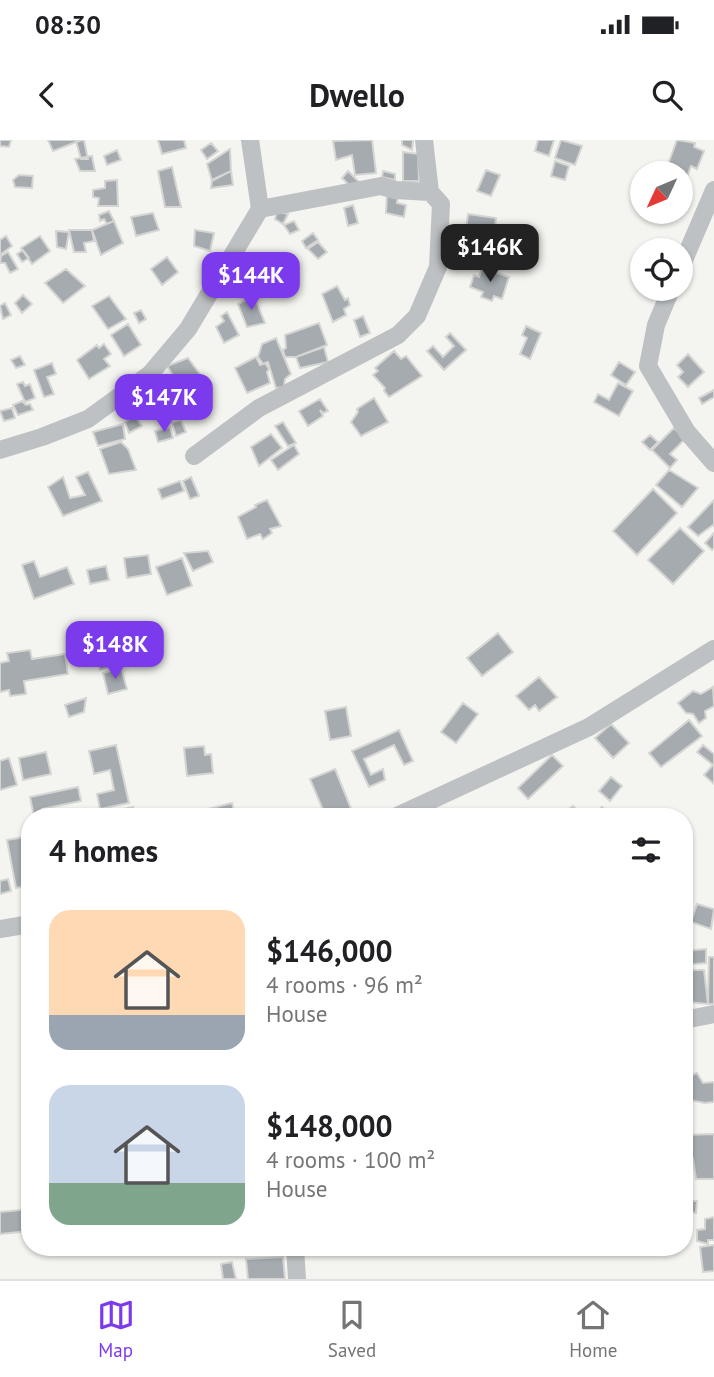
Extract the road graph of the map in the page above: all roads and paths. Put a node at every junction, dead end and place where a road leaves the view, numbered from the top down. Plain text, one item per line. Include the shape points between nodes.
1 (250, 140) edge
2 (424, 140) edge
3 (714, 190) edge
4 (430, 192) junction
5 (260, 209) junction
6 (693, 239) edge
7 (666, 301) edge
8 (0, 450) edge
9 (194, 456) dead end
10 (714, 463) edge
11 (714, 649) edge
12 (414, 808) edge
13 (21, 926) edge
14 (0, 929) edge
15 (714, 1014) edge
16 (693, 1018) edge
17 (296, 1256) edge
18 (297, 1279) edge

1 - 5 street
2 - 4 street
3 - 6 street
4 - 5 street via 382,186
4 - 9 street via 441,204 438,267 417,316 398,335 259,408
5 - 8 street via 188,329 150,374 88,419
7 - 10 street via 648,366 687,432
11 - 12 street via 589,727
13 - 14 street
15 - 16 street
17 - 18 street

